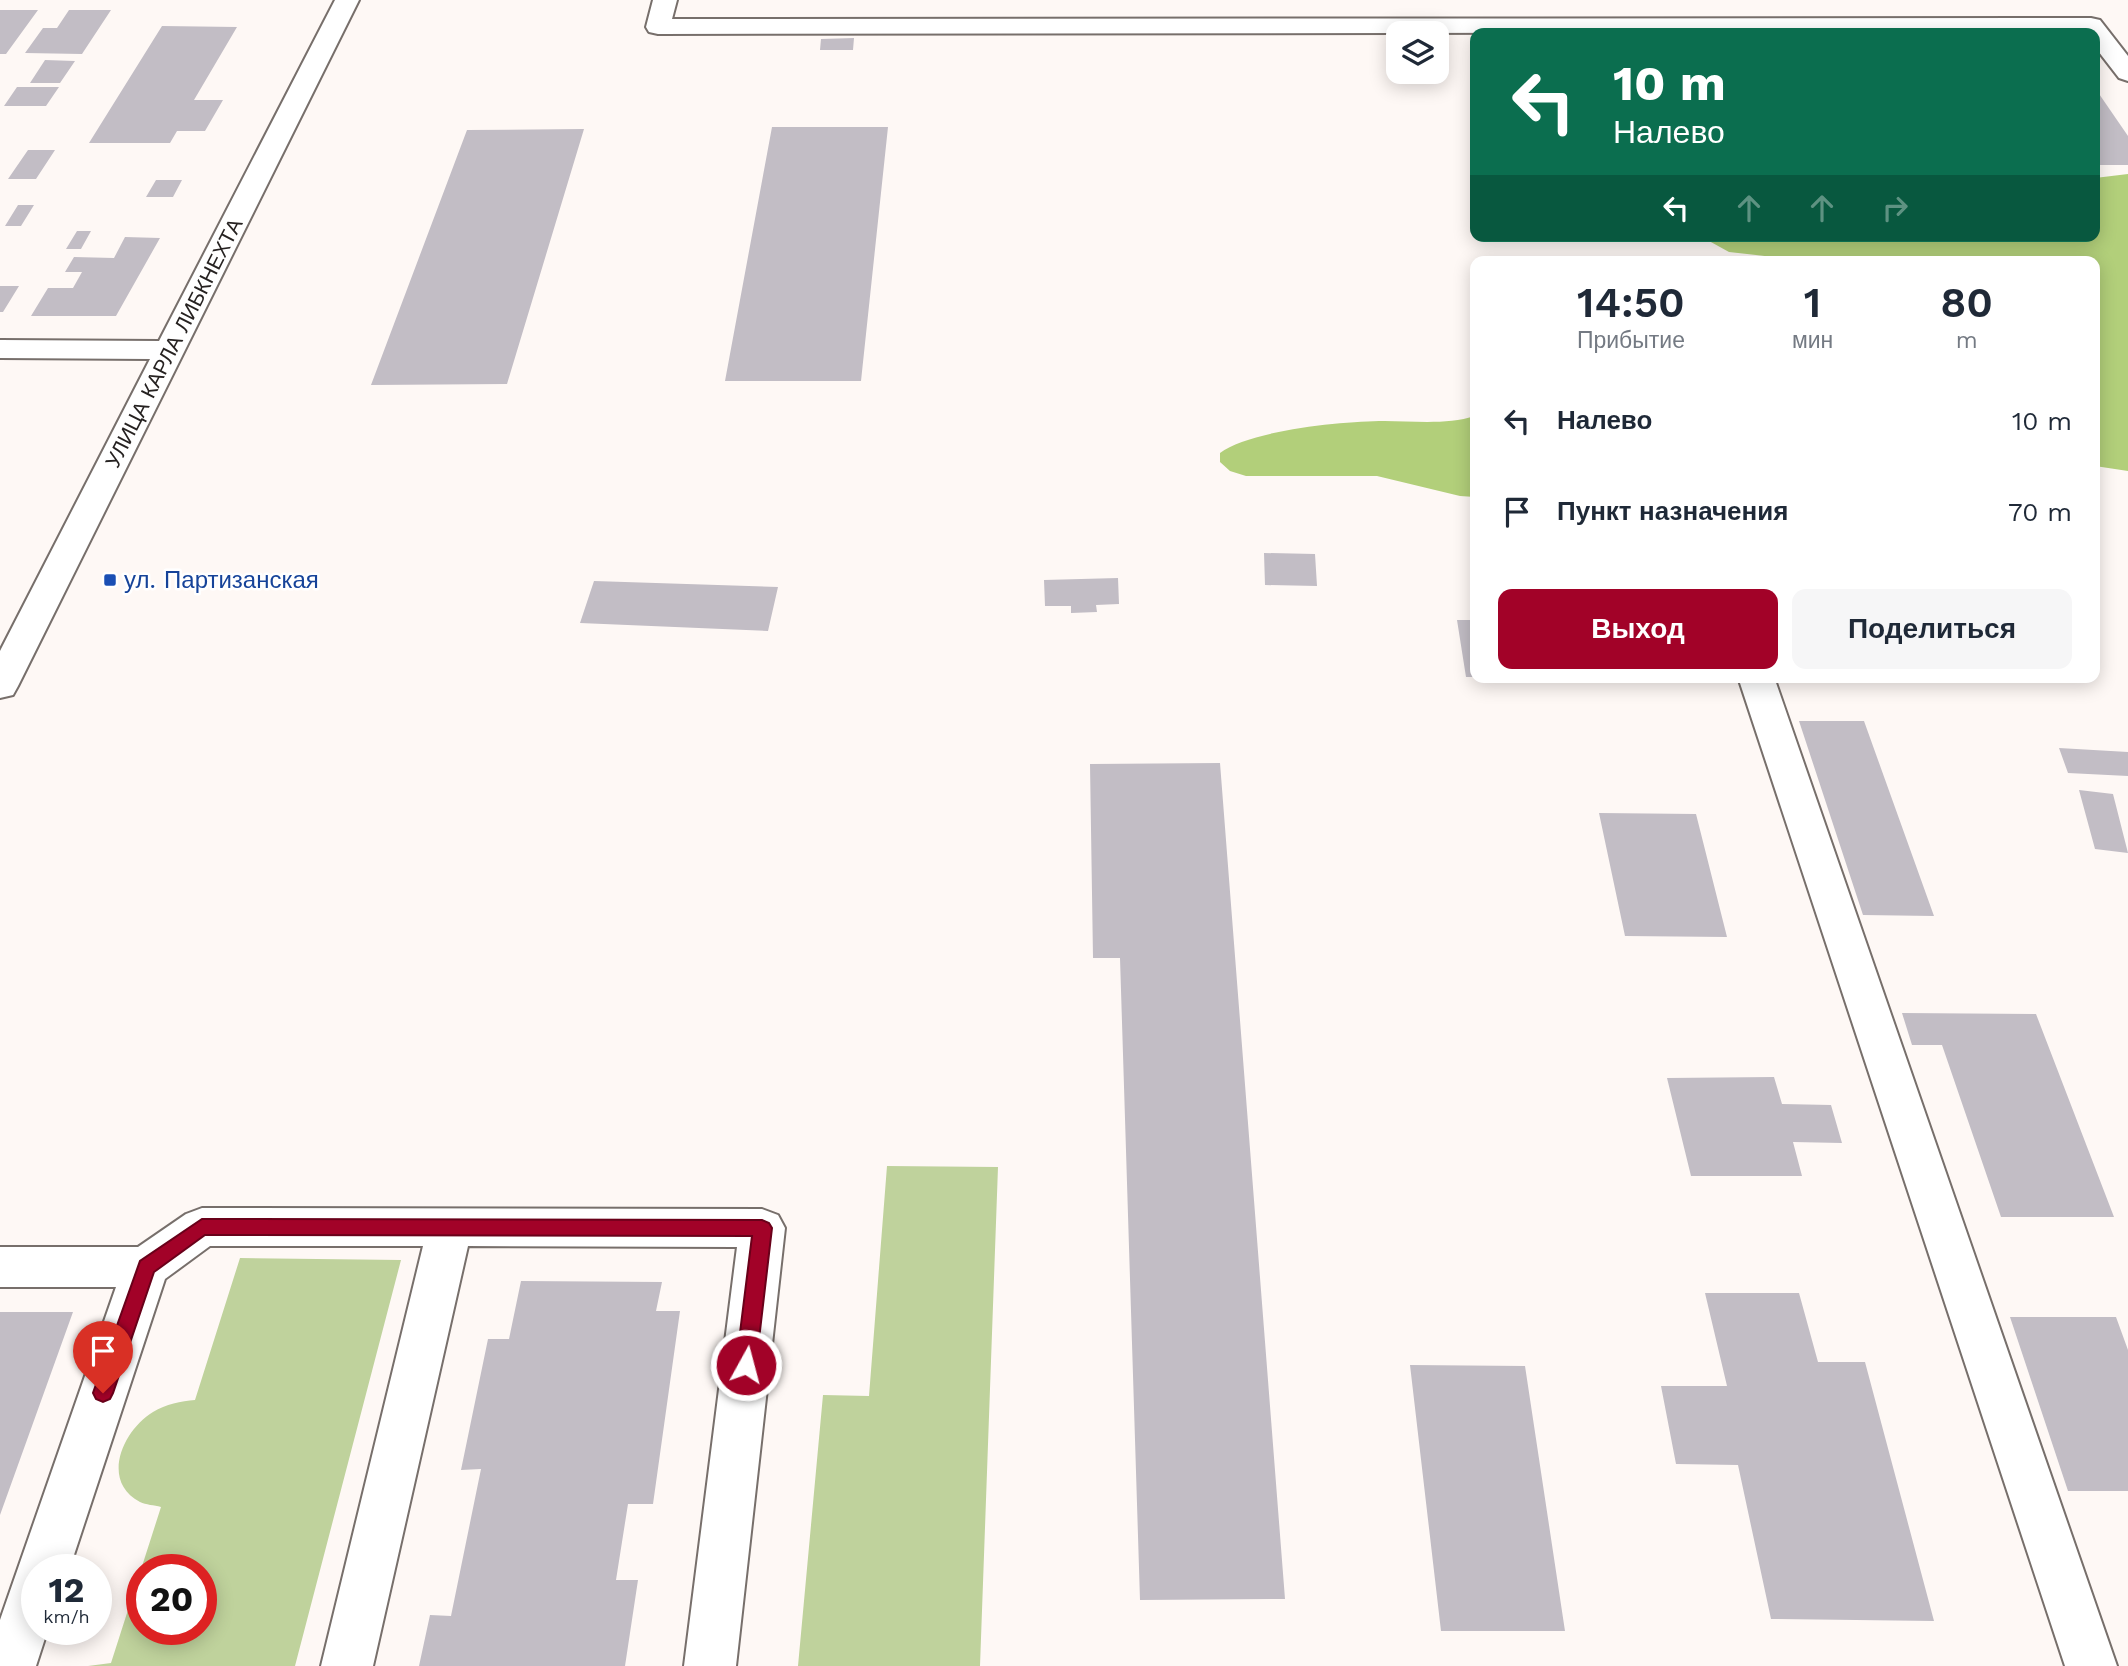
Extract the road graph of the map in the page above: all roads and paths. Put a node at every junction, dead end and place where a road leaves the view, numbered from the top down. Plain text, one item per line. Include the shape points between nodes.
1 (347, 0) edge
2 (665, 0) edge
3 (2094, 28) edge
4 (2100, 36) edge
5 (2128, 73) edge
6 (0, 349) edge
7 (170, 350) junction
8 (1758, 683) edge
9 (0, 686) edge
10 (450, 1227) junction
11 (0, 1267) edge
12 (146, 1267) junction
13 (48, 1554) edge
14 (21, 1634) edge
15 (10, 1666) edge
16 (347, 1666) edge
17 (710, 1666) edge
18 (2091, 1666) edge

1 - 7 street, УЛИЦА КАРЛА ЛИБКНЕХТА
2 - 3 street via 658,27 2091,24
4 - 5 street
6 - 7 street
7 - 9 street, УЛИЦА КАРЛА ЛИБКНЕХТА
8 - 18 street
10 - 12 street via 202,1227
10 - 16 street
10 - 17 street via 762,1228
11 - 12 street
12 - 13 street
14 - 15 street

